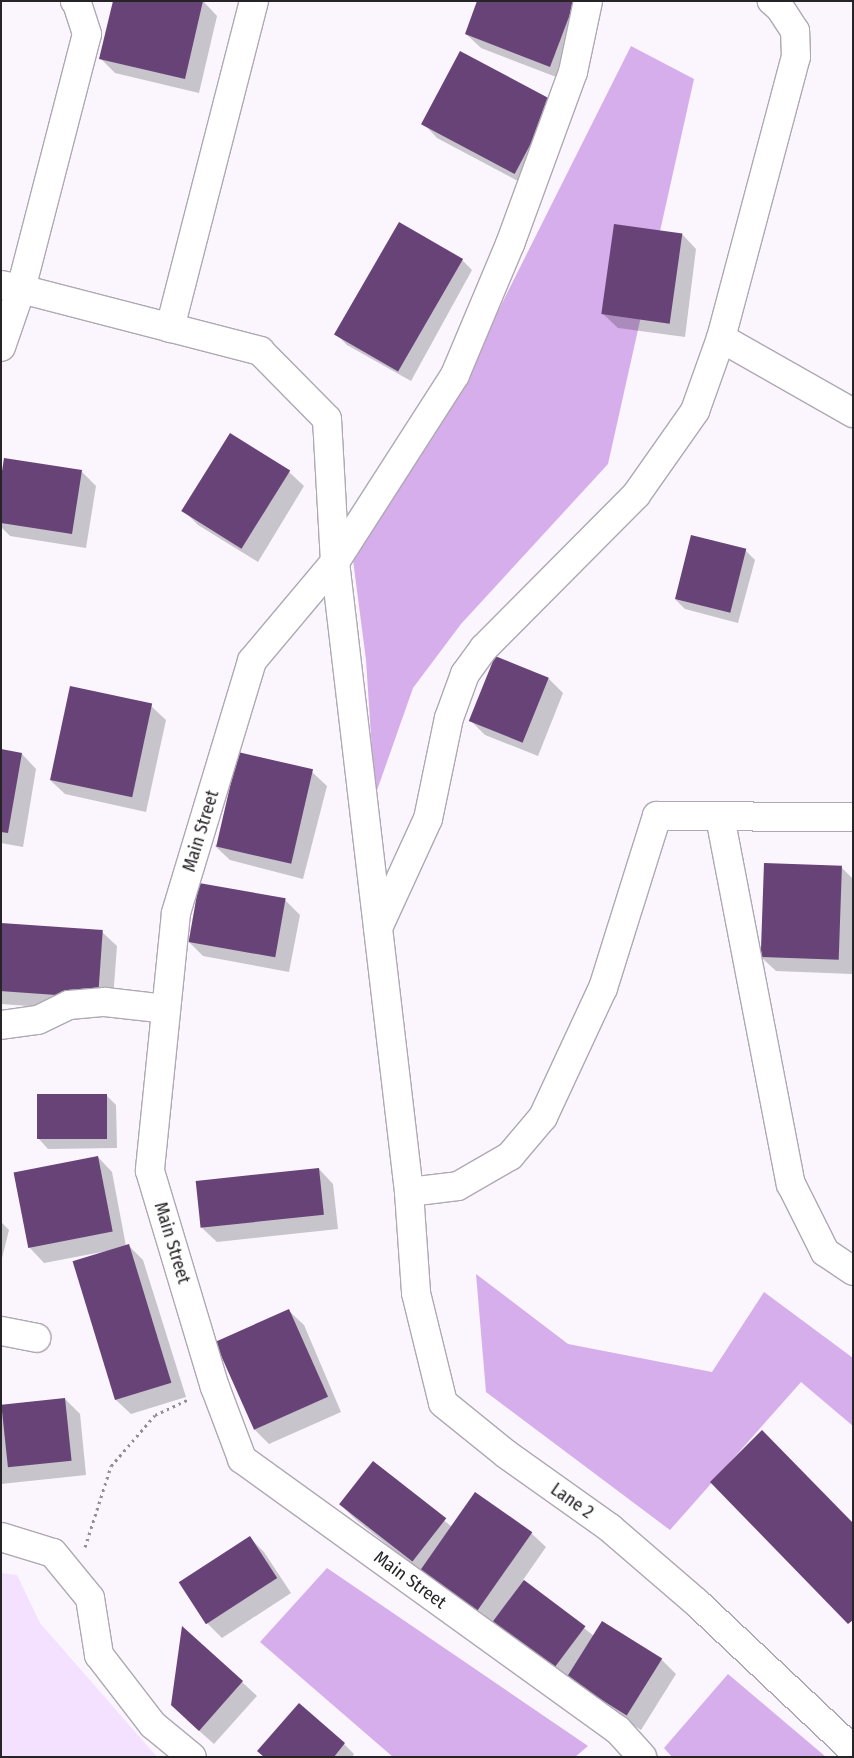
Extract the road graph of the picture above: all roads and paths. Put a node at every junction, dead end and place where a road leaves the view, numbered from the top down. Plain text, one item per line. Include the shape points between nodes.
1 (75, 1) edge
2 (254, 1) edge
3 (588, 1) edge
4 (772, 1) edge
5 (11, 287) edge
6 (170, 328) junction
7 (721, 338) junction
8 (1, 347) edge
9 (853, 413) edge
10 (335, 562) junction
11 (720, 816) junction
12 (853, 817) edge
13 (378, 928) junction
14 (166, 1009) junction
15 (1, 1025) edge
16 (409, 1192) junction
17 (853, 1271) edge
18 (1, 1331) edge
19 (36, 1338) dead end
20 (215, 1387) junction
21 (1, 1537) edge
22 (75, 1580) junction
23 (853, 1750) edge
24 (192, 1757) edge
25 (642, 1757) edge

1 - 5 street via 86,34
2 - 6 street
3 - 10 street, Main Street via 573,72 510,244 456,376
4 - 7 street via 796,31 796,57
5 - 6 street, Lane 2
5 - 8 street
6 - 10 street, Lane 2 via 260,351 327,419
7 - 9 street
7 - 13 street via 695,411 636,495 484,648 465,674 449,718 428,820
10 - 13 street, Lane 2
10 - 14 street, Main Street via 252,660 176,913
11 - 12 street
11 - 16 street via 657,816 603,988 543,1117 510,1156 458,1186
11 - 17 street via 791,1184 825,1252
13 - 16 street, Lane 2
14 - 15 street via 105,1002 69,1005 38,1020
14 - 20 street, Main Street via 150,1171
16 - 23 street, Lane 2 via 416,1293 443,1403 506,1454 624,1540 696,1602
18 - 19 street
20 - 22 path via 155,1415 111,1466
20 - 25 street, Main Street via 242,1459 618,1730
21 - 22 street via 53,1553
22 - 24 street via 90,1598 100,1655 153,1725

